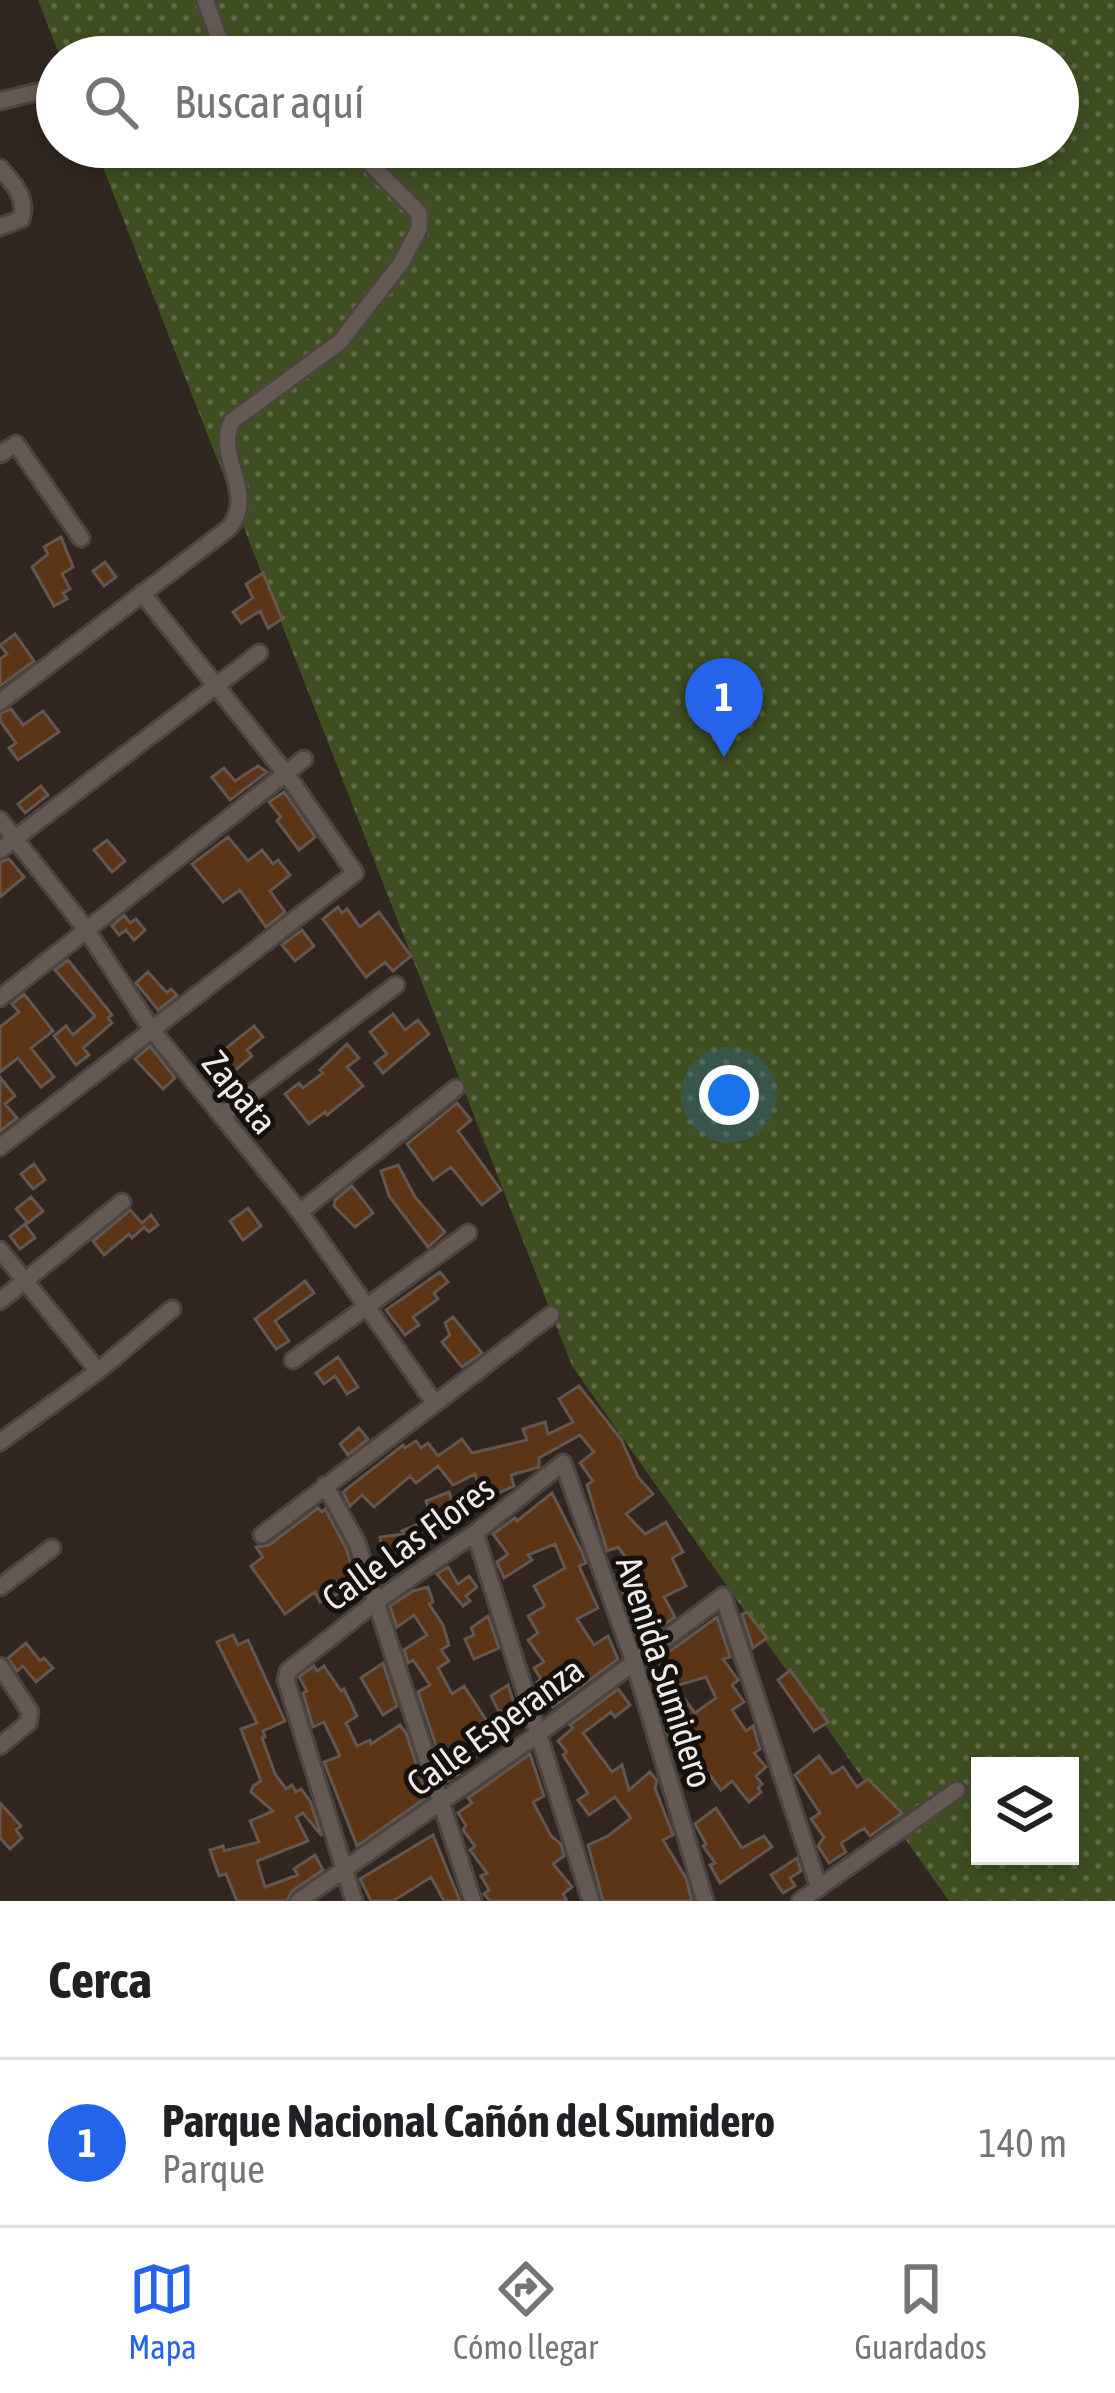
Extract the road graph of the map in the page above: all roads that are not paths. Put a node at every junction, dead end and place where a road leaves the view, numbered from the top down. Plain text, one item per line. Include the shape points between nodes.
1 (205, 0) edge
2 (218, 36) edge
3 (36, 92) edge
4 (0, 101) edge
5 (0, 168) edge
6 (375, 168) edge
7 (0, 227) edge
8 (0, 454) edge
9 (81, 538) dead end
10 (142, 593) junction
11 (259, 652) dead end
12 (212, 685) junction
13 (0, 702) edge
14 (304, 759) dead end
15 (287, 775) junction
16 (0, 820) edge
17 (15, 839) junction
18 (0, 850) edge
19 (86, 929) junction
20 (396, 985) dead end
21 (0, 998) edge
22 (152, 1030) junction
23 (456, 1088) dead end
24 (220, 1116) junction
25 (0, 1147) edge
26 (122, 1202) dead end
27 (300, 1212) junction
28 (468, 1233) dead end
29 (0, 1250) edge
30 (26, 1282) junction
31 (0, 1300) edge
32 (367, 1306) junction
33 (172, 1309) dead end
34 (551, 1315) dead end
35 (293, 1360) dead end
36 (98, 1371) junction
37 (434, 1402) junction
38 (0, 1442) edge
39 (563, 1463) joint
40 (326, 1485) junction
41 (475, 1533) junction
42 (262, 1535) dead end
43 (52, 1548) dead end
44 (0, 1587) edge
45 (377, 1601) junction
46 (634, 1662) junction
47 (0, 1666) edge
48 (538, 1734) junction
49 (0, 1747) edge
50 (957, 1790) dead end
51 (442, 1801) junction
52 (344, 1873) junction
53 (819, 1888) junction
54 (299, 1901) edge
55 (354, 1901) edge
56 (473, 1901) edge
57 (590, 1901) edge
58 (705, 1901) edge
59 (800, 1901) edge

1 - 2 street
3 - 4 street
5 - 7 street via 24,210 22,219
6 - 10 street via 416,210 419,229 401,263 340,341 232,421 226,436 240,495 236,520
8 - 9 street via 16,444
10 - 12 street
10 - 13 street
11 - 12 street
12 - 15 street
12 - 17 street
14 - 15 street
15 - 19 street
15 - 22 street via 355,873
16 - 17 street, Zapata
17 - 18 street
17 - 19 street, Zapata
19 - 21 street
19 - 22 street, Zapata
20 - 24 street
22 - 24 street, Zapata
22 - 25 street
23 - 27 street
24 - 27 street, Zapata
26 - 30 street
27 - 32 street, Zapata
28 - 32 street
29 - 30 street
30 - 31 street
30 - 36 street
32 - 35 street
32 - 37 street, Zapata
33 - 36 street
34 - 37 street
36 - 38 street
37 - 40 street
39 - 41 street, Calle Las Flores
39 - 46 street, Avenida Sumidero
40 - 42 street
40 - 45 street
41 - 45 street, Calle Las Flores
41 - 48 street
43 - 44 street
45 - 51 street
45 - 52 street, Calle Las Flores via 286,1680
46 - 48 street, Calle Esperanza
46 - 53 street, Calle Esperanza via 723,1596
46 - 58 street, Avenida Sumidero
47 - 49 street via 30,1712
48 - 51 street, Calle Esperanza
48 - 57 street
50 - 53 street
51 - 52 street, Calle Esperanza
51 - 56 street
52 - 54 street, Calle Esperanza
52 - 55 street
53 - 59 street

